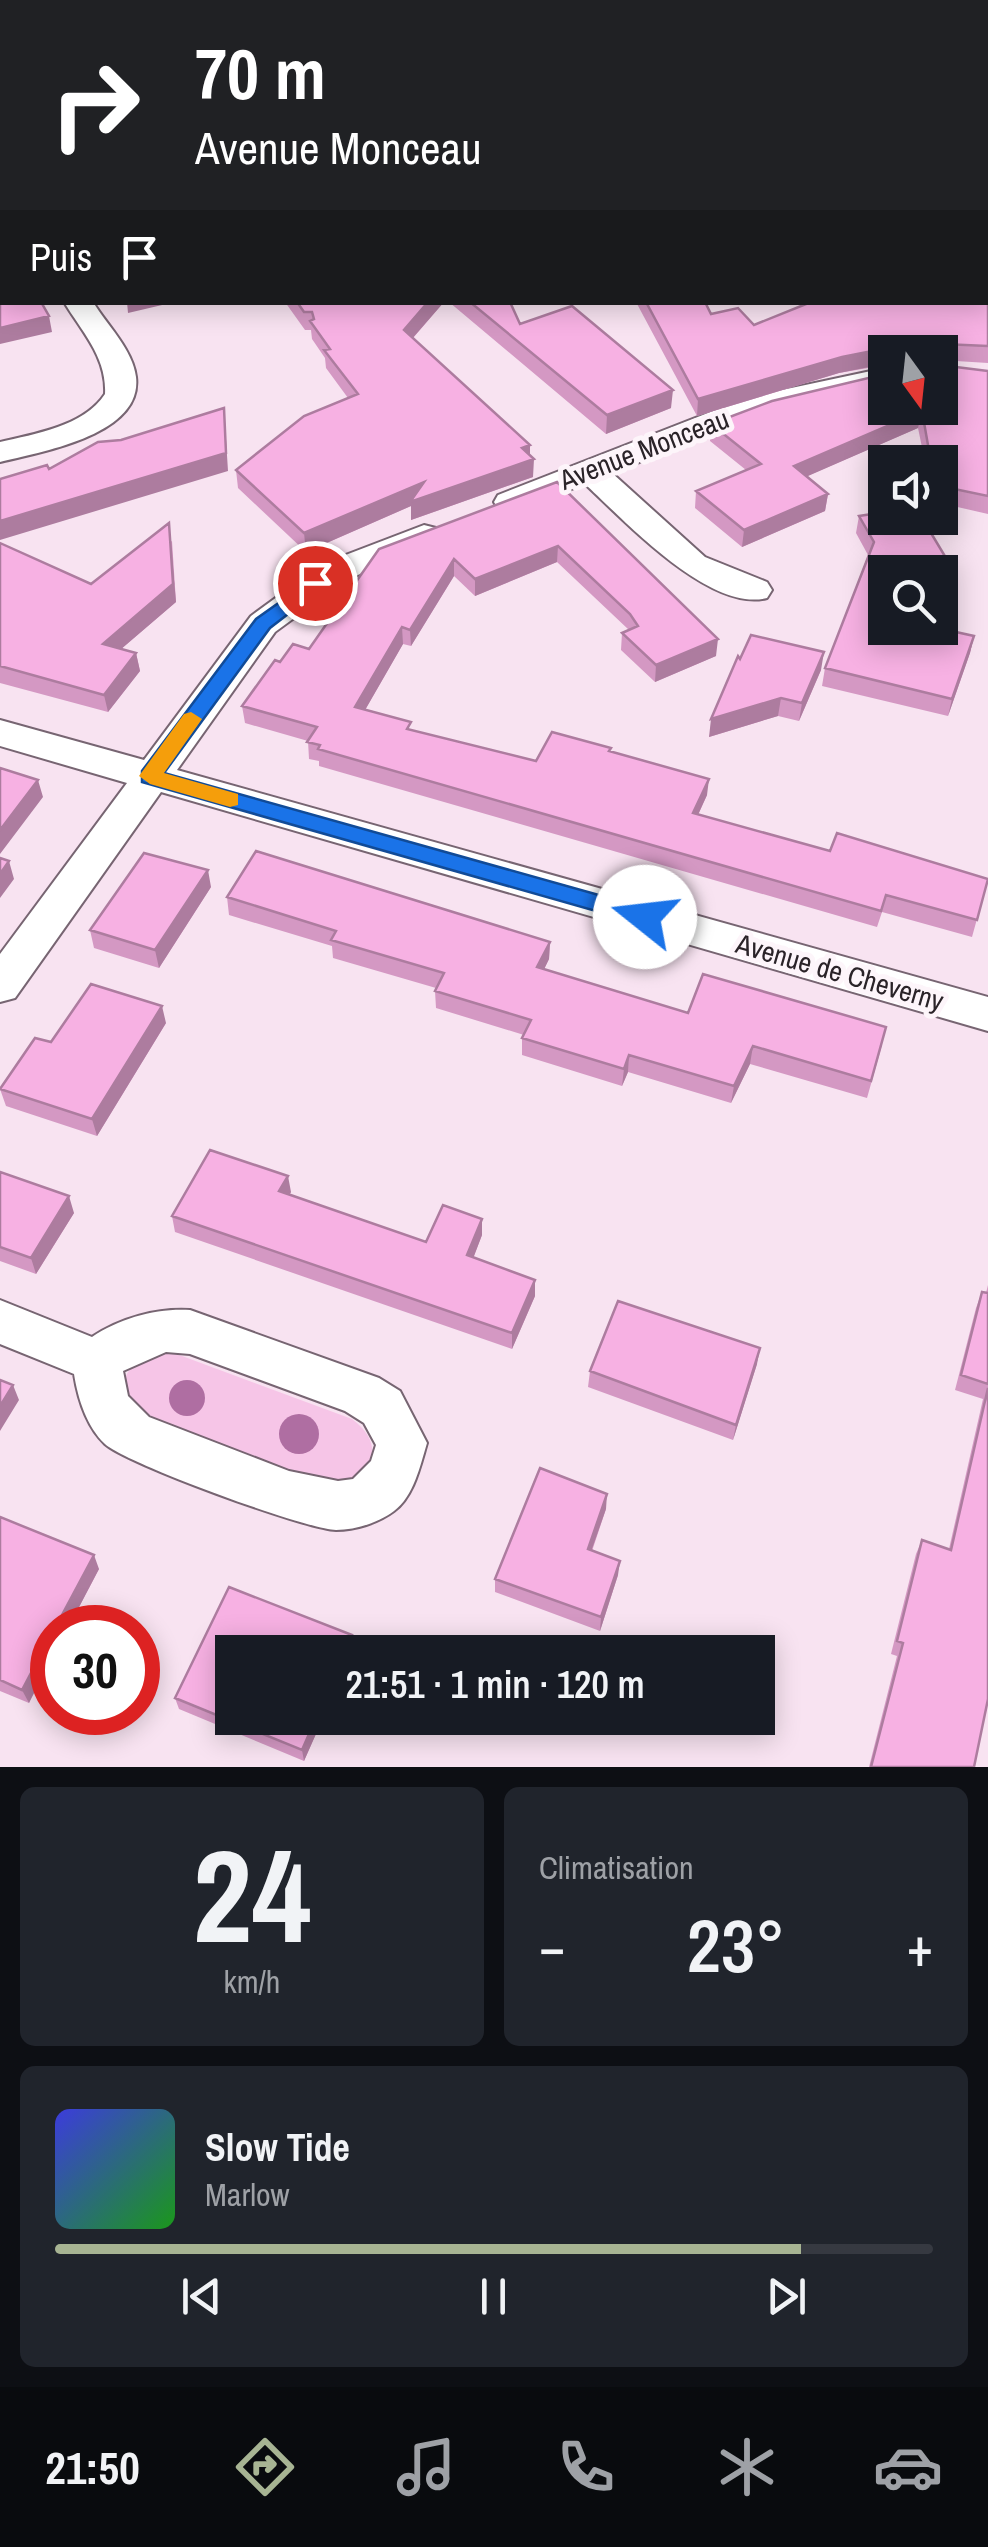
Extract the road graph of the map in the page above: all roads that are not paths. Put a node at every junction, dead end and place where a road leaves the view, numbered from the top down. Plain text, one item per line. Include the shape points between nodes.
1 (80, 305) edge
2 (868, 381) edge
3 (0, 452) edge
4 (590, 471) junction
5 (486, 511) edge
6 (451, 524) edge
7 (755, 590) dead end
8 (0, 732) edge
9 (150, 776) junction
10 (0, 986) edge
11 (988, 1014) edge
12 (0, 1322) edge
13 (97, 1361) junction

1 - 3 street via 120,372 118,397 83,428
2 - 4 street, Avenue Monceau via 760,404
4 - 5 street, Avenue Monceau
4 - 7 street via 693,565
6 - 9 street via 334,572 276,611
8 - 9 street, Avenue de Cheverny
9 - 10 street
9 - 11 street, Avenue de Cheverny
12 - 13 street
13 - 13 street via 106,1408 130,1434 306,1503 360,1502 379,1492 399,1460 402,1443 382,1407 362,1394 190,1332 143,1335

